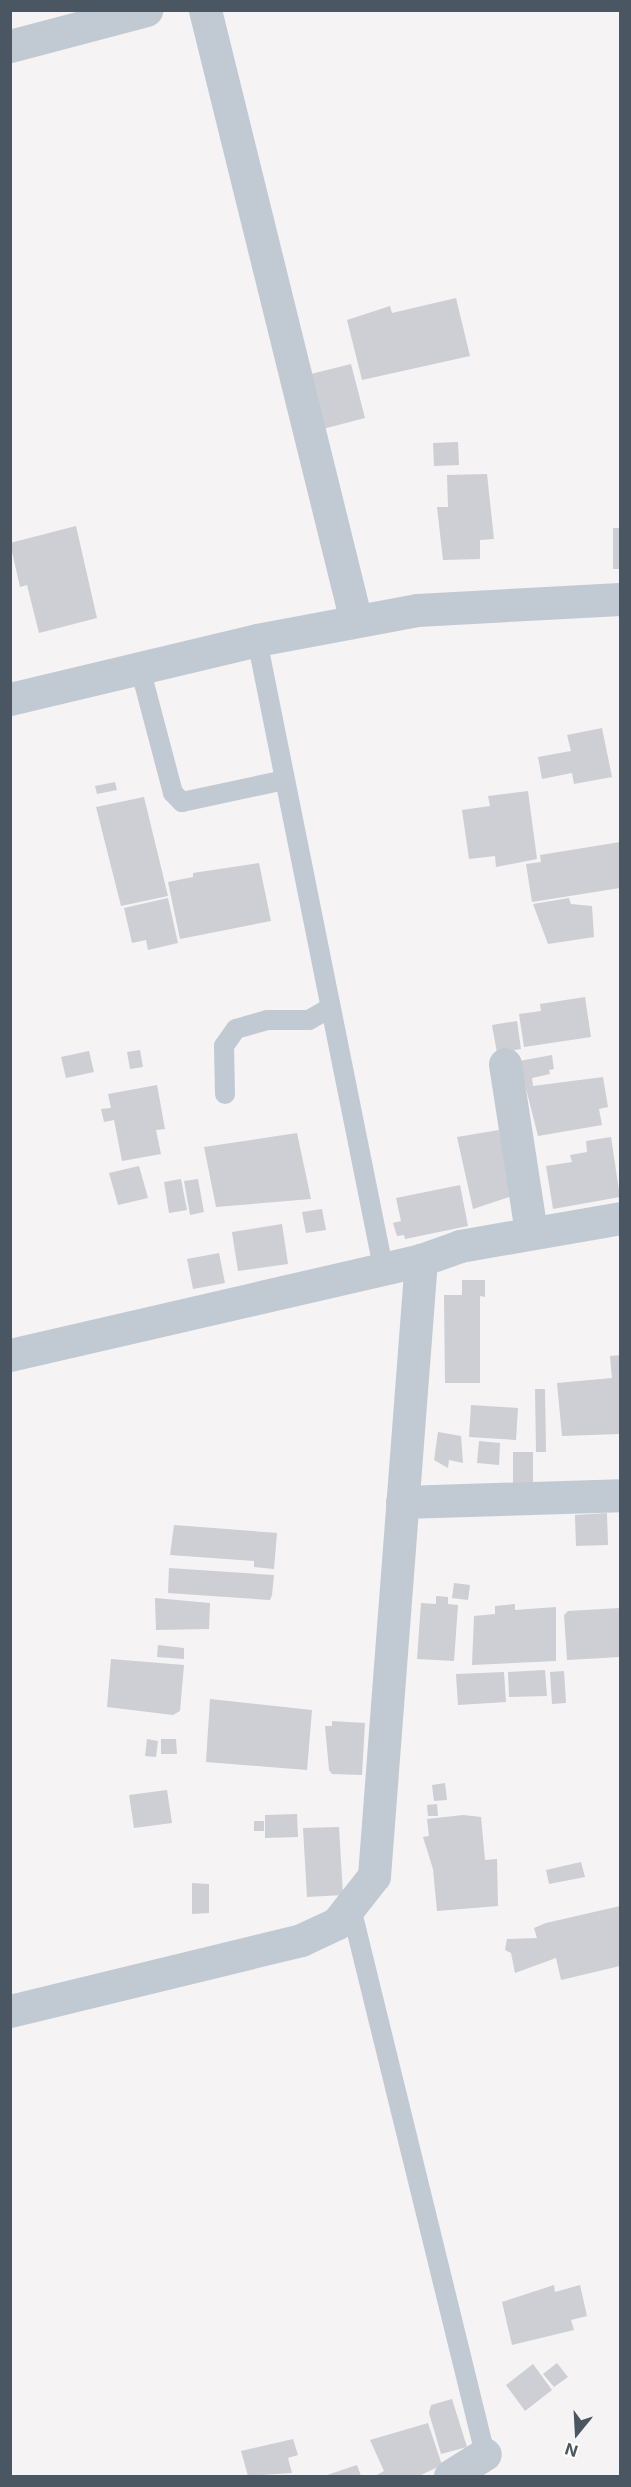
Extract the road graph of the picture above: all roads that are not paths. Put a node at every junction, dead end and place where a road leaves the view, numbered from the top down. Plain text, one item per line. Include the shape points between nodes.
1 (146, 10) edge
2 (205, 10) edge
3 (10, 46) edge
4 (621, 599) edge
5 (356, 621) junction
6 (257, 640) junction
7 (140, 668) junction
8 (10, 699) edge
9 (285, 780) junction
10 (330, 1008) junction
11 (505, 1064) dead end
12 (225, 1094) dead end
13 (621, 1218) edge
14 (531, 1232) junction
15 (421, 1260) junction
16 (383, 1267) junction
17 (10, 1354) edge
18 (621, 1496) edge
19 (402, 1502) junction
20 (351, 1908) junction
21 (10, 2011) edge
22 (485, 2454) joint
23 (450, 2476) edge

1 - 3 street
2 - 5 street
4 - 5 street via 417,610
5 - 6 street
6 - 7 street
6 - 9 lane
7 - 8 street
7 - 9 lane via 173,793 182,802
9 - 10 lane
10 - 12 lane via 309,1020 267,1020 236,1029 224,1046
10 - 16 lane
11 - 14 street
13 - 14 street
14 - 15 street via 460,1246
15 - 16 street
15 - 19 street
16 - 17 street
18 - 19 street
19 - 20 street via 382,1825 375,1876
20 - 21 street via 337,1923 301,1940
20 - 22 lane
22 - 23 street

